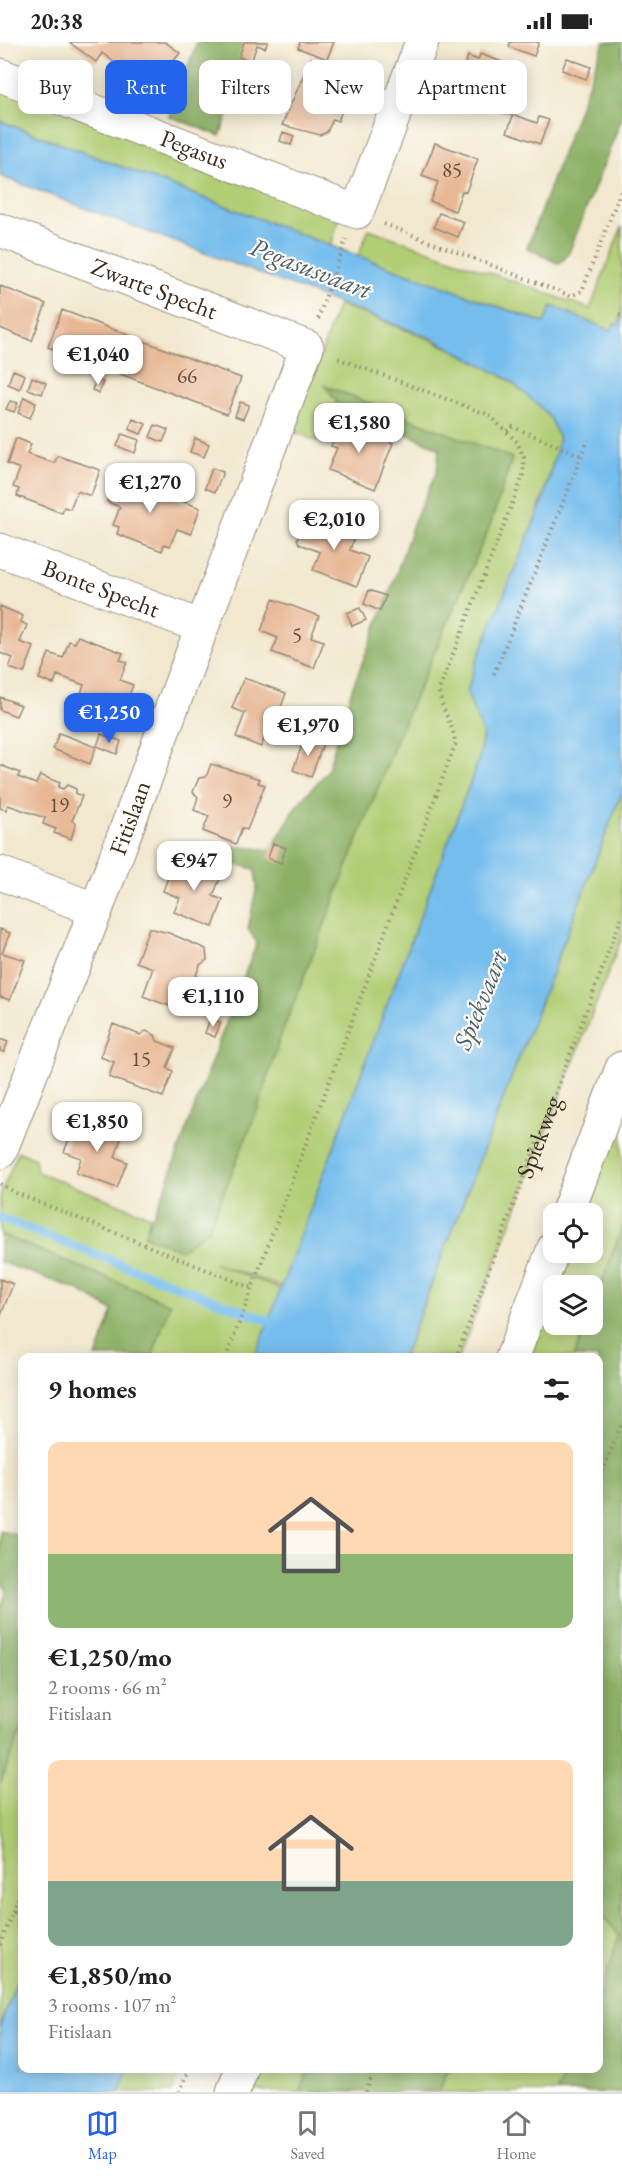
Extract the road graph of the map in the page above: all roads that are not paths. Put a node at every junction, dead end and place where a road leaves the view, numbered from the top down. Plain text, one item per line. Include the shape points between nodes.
1 (422, 42) edge
2 (0, 75) edge
3 (0, 230) edge
4 (311, 337) joint
5 (0, 550) edge
6 (202, 627) junction
7 (0, 873) edge
8 (96, 910) junction
9 (622, 1068) edge
10 (0, 1152) edge
11 (571, 1203) edge
12 (548, 1263) edge
13 (514, 1353) edge
14 (240, 2073) edge
15 (233, 2092) edge

1 - 2 street, Pegasus via 353,222
3 - 4 street, Zwarte Specht
4 - 6 street, Fitislaan
5 - 6 street, Bonte Specht
6 - 8 street, Fitislaan
7 - 8 street
8 - 10 street, Fitislaan
9 - 11 street
12 - 13 street
14 - 15 street

